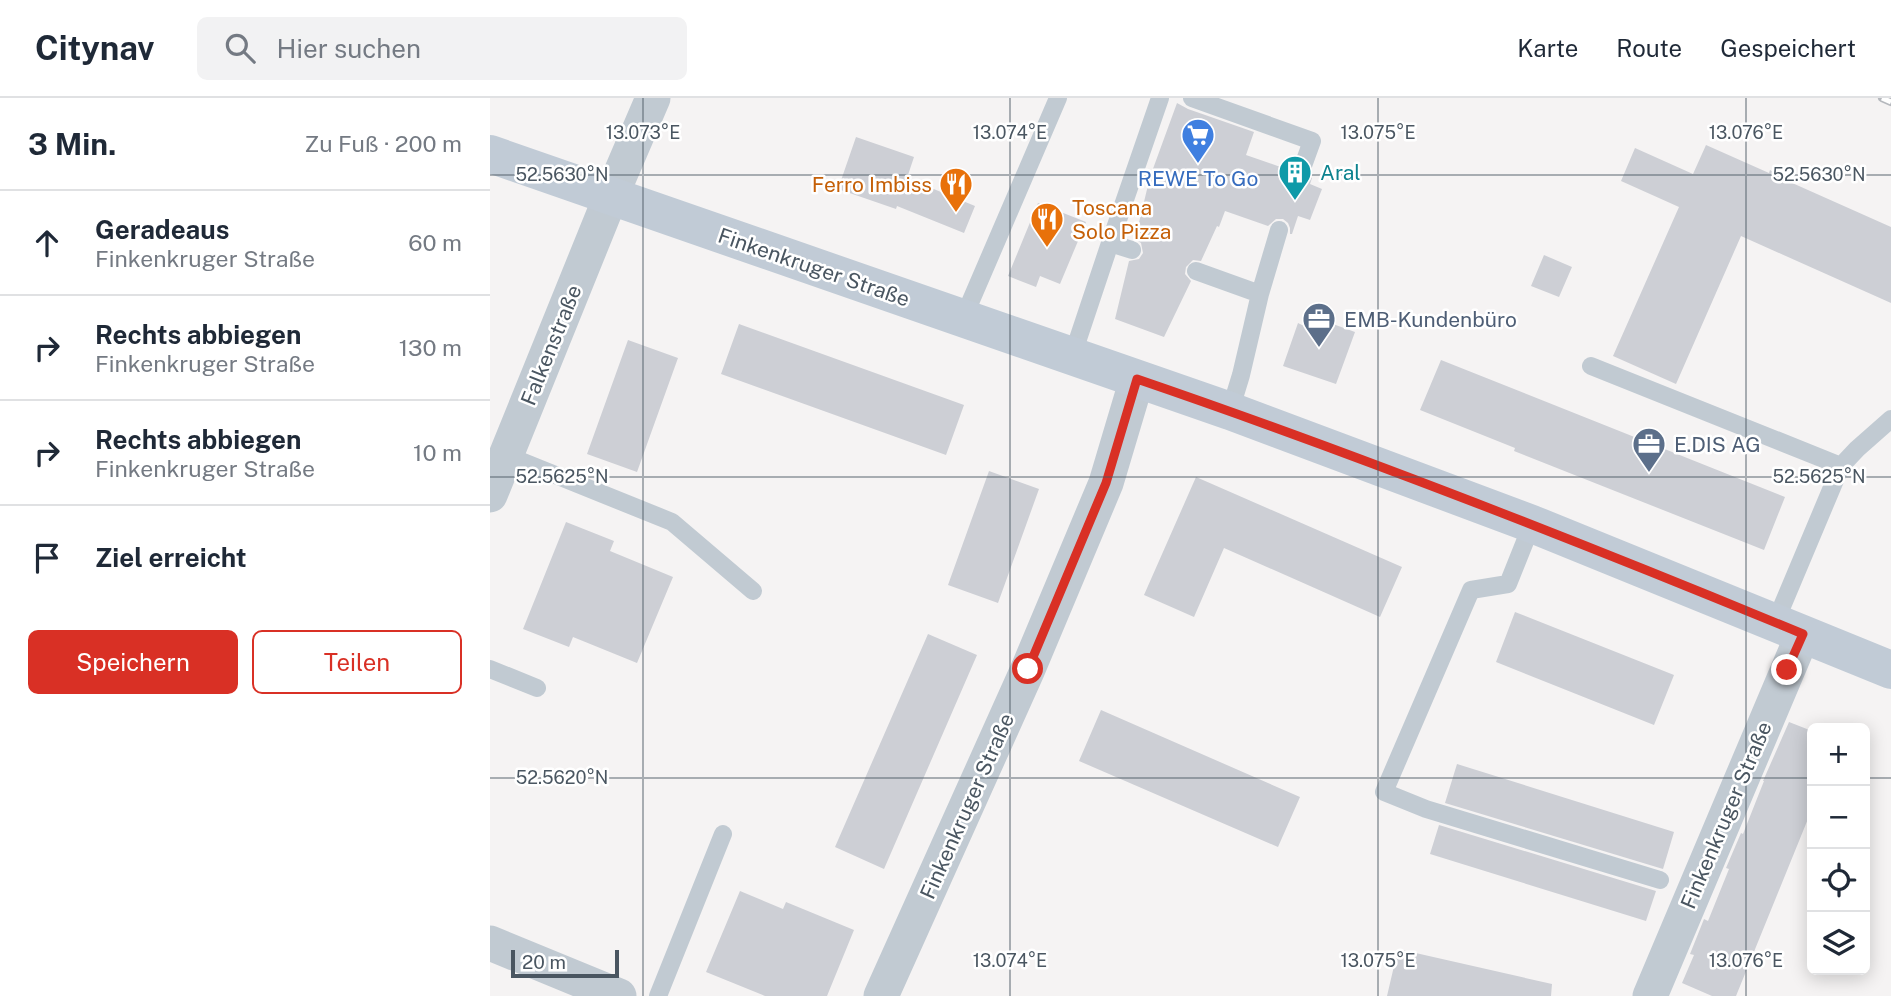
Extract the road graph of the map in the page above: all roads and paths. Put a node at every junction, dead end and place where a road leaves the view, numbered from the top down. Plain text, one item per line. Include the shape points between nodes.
1 (653, 98) edge
2 (1058, 98) edge
3 (1160, 98) edge
4 (1192, 98) edge
5 (490, 154) edge
6 (1300, 174) dead end
7 (611, 196) junction
8 (1279, 230) dead end
9 (1110, 243) junction
10 (1132, 250) dead end
11 (1196, 271) dead end
12 (1260, 294) junction
13 (963, 319) junction
14 (1072, 357) junction
15 (1591, 366) dead end
16 (1137, 379) junction
17 (1230, 411) junction
18 (1891, 419) edge
19 (506, 455) junction
20 (1841, 466) junction
21 (490, 495) edge
22 (1532, 524) junction
23 (753, 591) dead end
24 (1789, 628) junction
25 (490, 669) edge
26 (1891, 670) edge
27 (537, 688) dead end
28 (723, 834) dead end
29 (1660, 880) dead end
30 (490, 943) edge
31 (619, 996) edge
32 (658, 996) edge
33 (881, 996) edge
34 (1650, 996) edge

1 - 7 street, Falkenstraße
2 - 13 lane
3 - 9 lane
4 - 6 lane via 1312,141
5 - 7 street, Finkenkruger Straße
7 - 13 street, Finkenkruger Straße
7 - 19 street, Falkenstraße
8 - 12 lane
9 - 10 lane
9 - 14 lane
11 - 12 lane
12 - 17 lane
13 - 14 street, Finkenkruger Straße
14 - 16 street, Finkenkruger Straße
15 - 20 lane
16 - 17 street, Finkenkruger Straße
16 - 33 street, Finkenkruger Straße via 1106,483
17 - 22 street, Finkenkruger Straße
18 - 20 lane
19 - 21 street, Falkenstraße
19 - 23 lane via 672,522
20 - 24 lane
22 - 24 street, Finkenkruger Straße
22 - 29 lane via 1508,584 1471,590 1384,792
24 - 26 street, Finkenkruger Straße
24 - 34 street, Finkenkruger Straße
25 - 27 lane
28 - 32 lane
30 - 31 street

